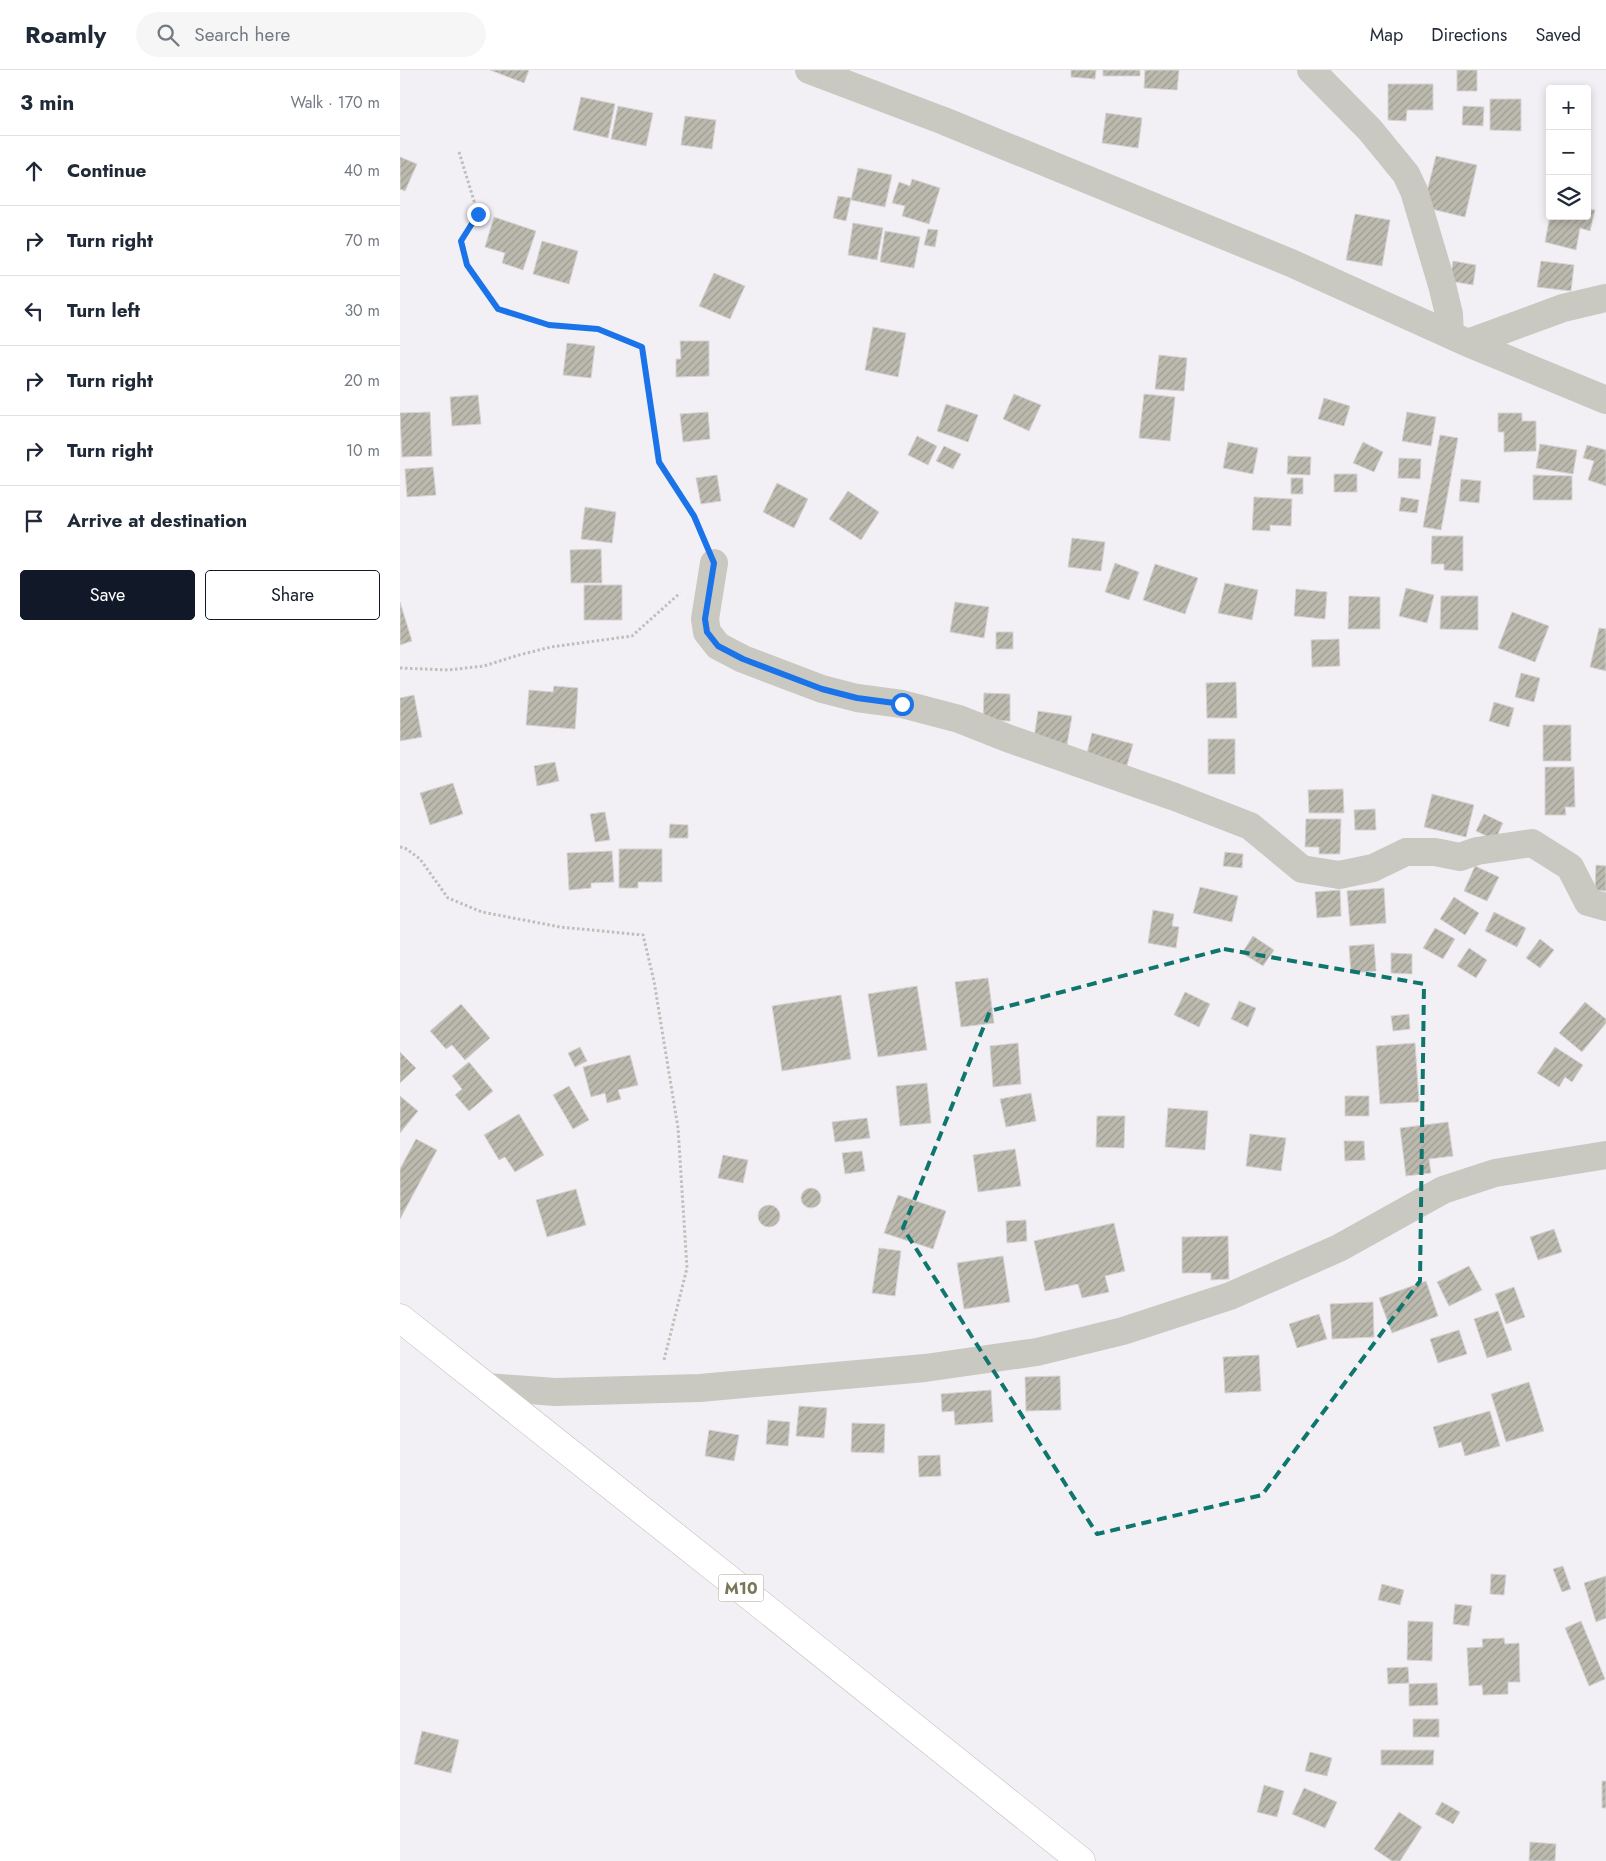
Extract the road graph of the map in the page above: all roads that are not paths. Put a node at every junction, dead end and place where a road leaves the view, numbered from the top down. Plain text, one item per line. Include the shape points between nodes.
1 (809, 70) edge
2 (1312, 70) edge
3 (1606, 298) edge
4 (1459, 339) junction
5 (1606, 400) edge
6 (714, 563) road end
7 (1606, 907) edge
8 (1606, 1155) edge
9 (400, 1318) edge
10 (487, 1387) junction
11 (1081, 1861) edge

1 - 4 street via 944,121 1291,263
2 - 4 street via 1370,130 1406,174 1414,190
3 - 4 street
4 - 5 street
6 - 7 street via 705,619 707,632 718,646 743,659 822,689 959,719 1183,800 1250,826 1302,870 1339,875 1373,868 1406,852 1435,852 1460,857 1477,851 1532,843 1570,868 1588,902
8 - 10 street via 1495,1173 1443,1190 1339,1248 1239,1292 1123,1331 1037,1352 925,1368 700,1388 555,1392
9 - 10 highway, M10
10 - 11 highway, M10

